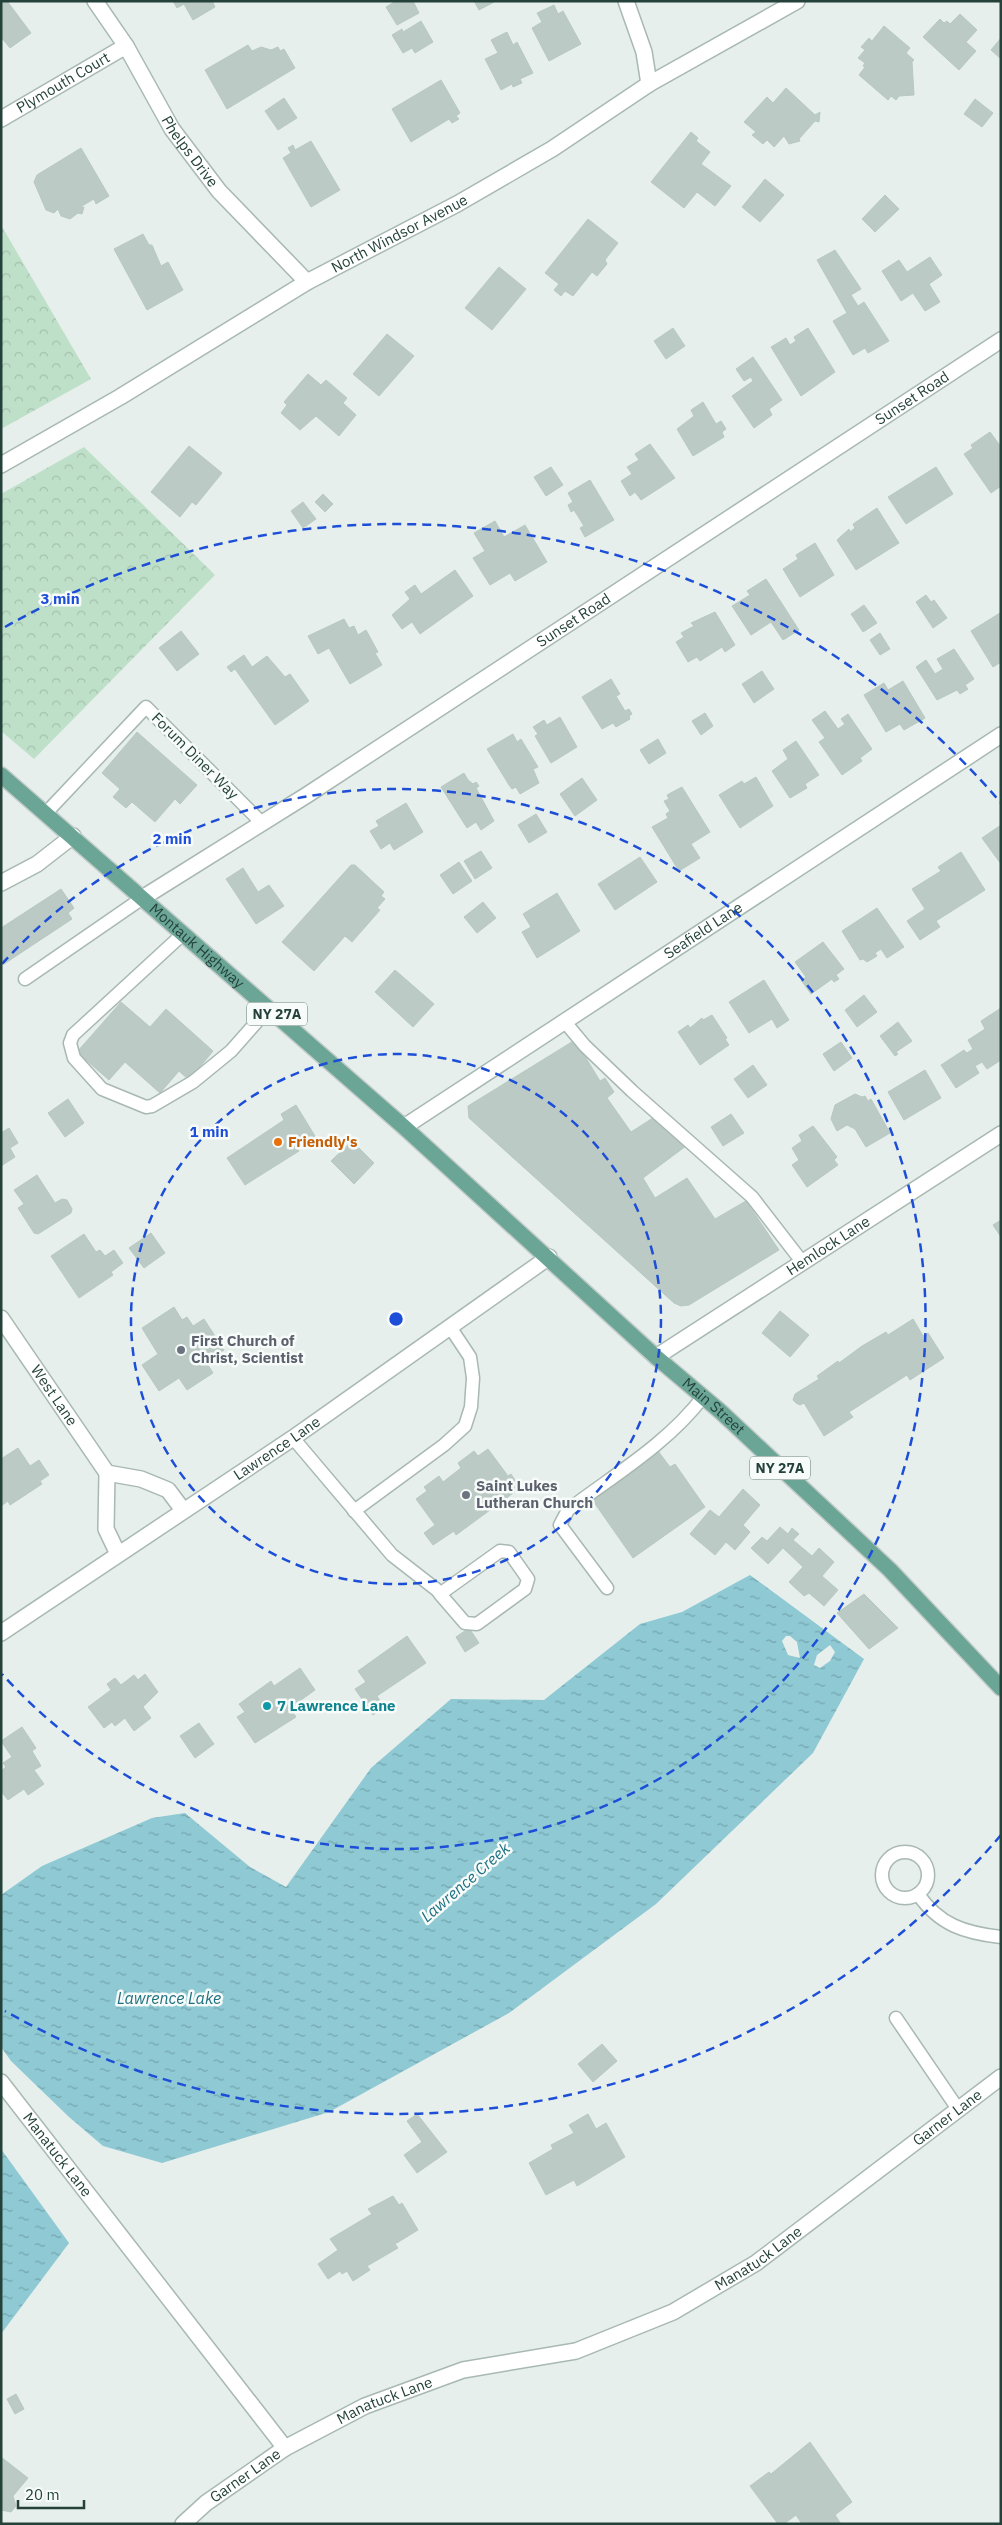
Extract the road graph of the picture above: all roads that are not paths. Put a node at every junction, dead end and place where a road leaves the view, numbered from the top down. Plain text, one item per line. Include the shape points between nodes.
1 (95, 1) edge
2 (626, 1) edge
3 (797, 1) edge
4 (126, 46) junction
5 (649, 84) junction
6 (1, 119) edge
7 (307, 282) junction
8 (1001, 340) edge
9 (1, 465) edge
10 (1001, 736) edge
11 (1, 775) edge
12 (46, 813) junction
13 (262, 823) junction
14 (73, 836) junction
15 (1, 883) edge
16 (144, 897) junction
17 (184, 933) junction
18 (25, 979) dead end
19 (269, 1008) junction
20 (565, 1022) junction
21 (404, 1127) junction
22 (1001, 1134) edge
23 (549, 1257) junction
24 (804, 1263) junction
25 (1, 1318) edge
26 (450, 1327) junction
27 (656, 1357) junction
28 (703, 1398) junction
29 (293, 1438) junction
30 (107, 1473) junction
31 (183, 1510) junction
32 (354, 1511) junction
33 (118, 1554) junction
34 (607, 1588) dead end
35 (440, 1594) junction
36 (1, 1633) edge
37 (1001, 1688) edge
38 (918, 1894) dead end
39 (1001, 1937) edge
40 (896, 2018) dead end
41 (1001, 2077) edge
42 (1, 2082) edge
43 (958, 2109) junction
44 (893, 2158) joint
45 (285, 2448) junction
46 (183, 2524) edge

1 - 4 street, Phelps Drive
2 - 5 street via 644,52
3 - 5 street, North Windsor Avenue
4 - 6 street, Plymouth Court
4 - 7 street, Phelps Drive via 172,129 219,191
5 - 7 street, North Windsor Avenue via 552,149 457,204
7 - 9 street, North Windsor Avenue via 120,397
8 - 13 street, Sunset Road
10 - 20 street, Seafield Lane
11 - 12 main road, Montauk Highway / NY 27A
12 - 13 lane, Forum Diner Way via 146,707
12 - 14 main road, Montauk Highway / NY 27A
13 - 16 street, Sunset Road
14 - 15 street via 37,864
14 - 16 main road, Montauk Highway / NY 27A
16 - 17 main road, Montauk Highway / NY 27A
16 - 18 lane
17 - 19 main road, Montauk Highway / NY 27A
17 - 19 lane via 74,1035 70,1043 74,1058 102,1089 146,1107 161,1103 193,1082 231,1050
19 - 21 main road, Montauk Highway / NY 27A
20 - 21 street, Seafield Lane
20 - 24 lane via 632,1091 752,1197
21 - 23 main road, Montauk Highway / NY 27A
22 - 24 street, Hemlock Lane
23 - 26 street, Lawrence Lane
23 - 27 main road, Main Street / NY 27A
24 - 27 street, Hemlock Lane
25 - 30 street, West Lane
26 - 29 street, Lawrence Lane
26 - 32 lane via 470,1358 472,1371 471,1407 465,1426
27 - 28 main road, Main Street / NY 27A
28 - 34 lane via 687,1419 568,1510 562,1518 560,1525
28 - 37 main road, Main Street / NY 27A via 890,1570
29 - 31 street, Lawrence Lane
29 - 32 lane
30 - 31 street via 141,1479 168,1490
30 - 33 street via 106,1529
31 - 33 street, Lawrence Lane
32 - 35 lane via 392,1555
33 - 36 street, Lawrence Lane
35 - 35 lane via 465,1623 477,1624 525,1589 528,1579 509,1552 500,1551
38 - 39 lane via 925,1904 956,1928
40 - 43 lane
41 - 43 street, Garner Lane
42 - 45 street, Manatuck Lane
43 - 44 street, Garner Lane
44 - 45 street, Manatuck Lane via 756,2263 673,2312 576,2351 463,2370 365,2406
45 - 46 street, Garner Lane via 206,2503

